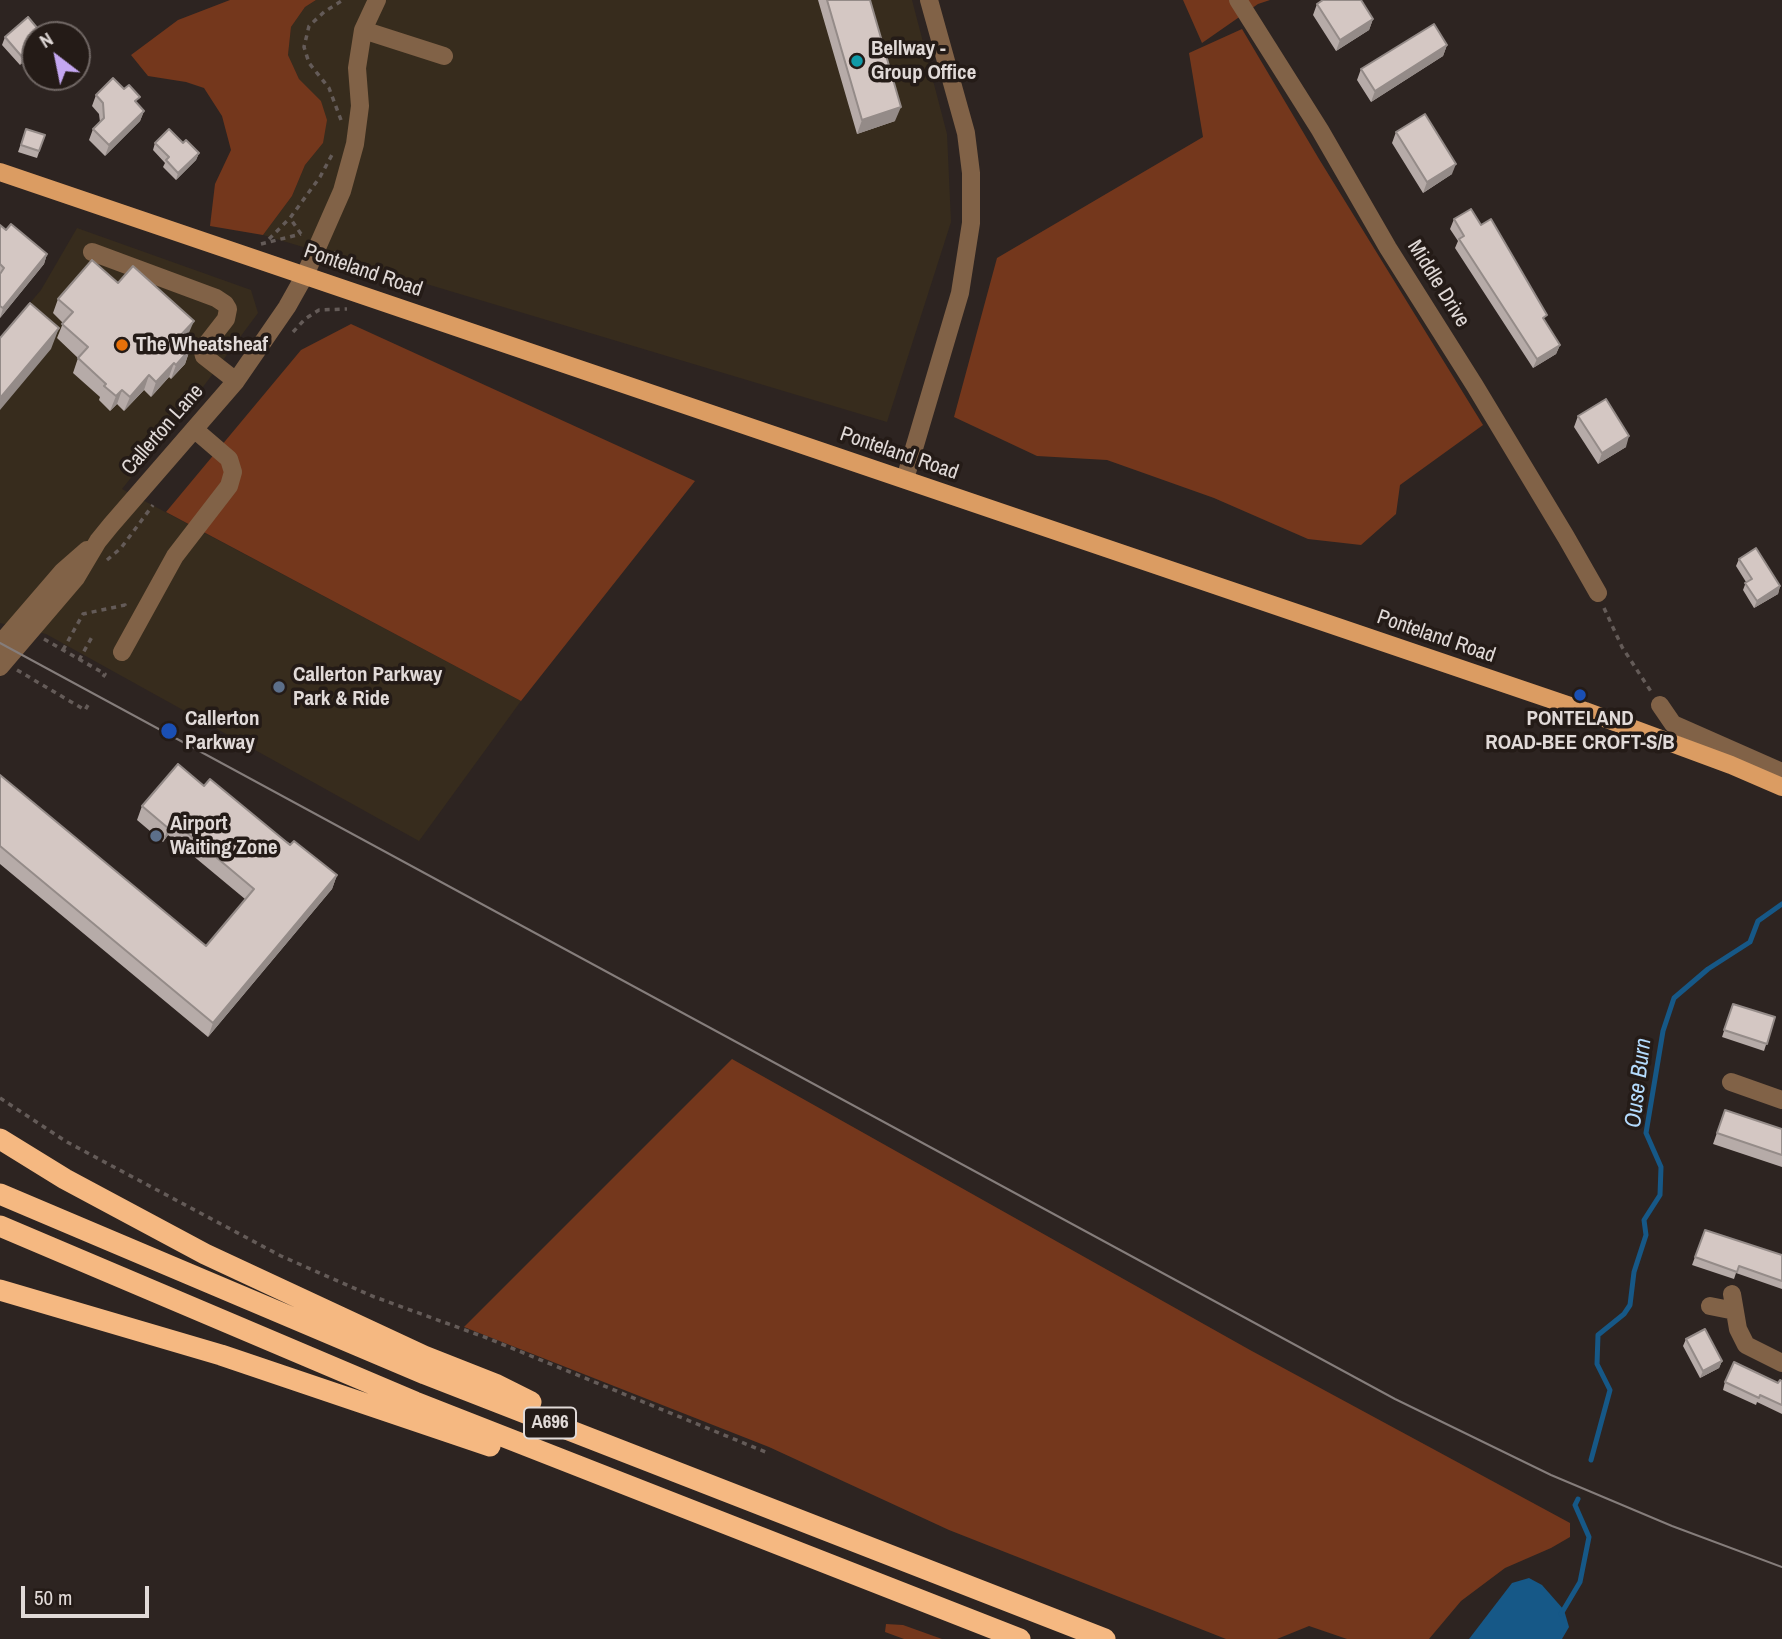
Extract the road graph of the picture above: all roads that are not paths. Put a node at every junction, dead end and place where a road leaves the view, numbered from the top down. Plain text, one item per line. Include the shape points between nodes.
1 (377, 0) edge
2 (929, 0) edge
3 (1238, 0) edge
4 (363, 30) junction
5 (444, 56) dead end
6 (0, 172) edge
7 (92, 252) dead end
8 (304, 275) junction
9 (236, 380) junction
10 (194, 429) junction
11 (905, 480) junction
12 (98, 541) junction
13 (1598, 593) road end
14 (0, 645) edge
15 (122, 653) dead end
16 (5, 666) edge
17 (1660, 705) road end
18 (1782, 772) edge
19 (1782, 787) edge
20 (1731, 1082) dead end
21 (1773, 1091) edge
22 (0, 1139) edge
23 (0, 1194) edge
24 (0, 1226) edge
25 (0, 1290) edge
26 (1710, 1306) dead end
27 (1782, 1363) edge
28 (648, 1462) junction
29 (734, 1528) junction
30 (1020, 1639) edge
31 (1105, 1639) edge

1 - 4 street, Callerton Lane
2 - 11 street via 966,133 971,223 960,293
3 - 13 street, Middle Drive
4 - 5 street
4 - 8 street, Callerton Lane via 355,144 342,191
6 - 8 main road, Ponteland Road
7 - 9 street via 225,304 226,319 203,352
8 - 9 street, Callerton Lane
8 - 11 main road, Ponteland Road
9 - 10 street, Callerton Lane
10 - 12 street, Callerton Lane
10 - 15 street via 229,459 231,480 175,556
11 - 19 main road, Ponteland Road via 1585,711
12 - 14 street, Callerton Lane via 63,571
12 - 16 street, Callerton Lane via 76,578
17 - 18 street via 1673,724
20 - 21 street
22 - 28 highway via 65,1180 205,1254 495,1384
23 - 28 highway, A696 via 425,1374
24 - 29 highway, A696 via 415,1402
25 - 29 highway via 221,1355 481,1443 573,1480
26 - 27 street via 1733,1302 1746,1345
28 - 31 highway, A696
29 - 30 highway, A696

